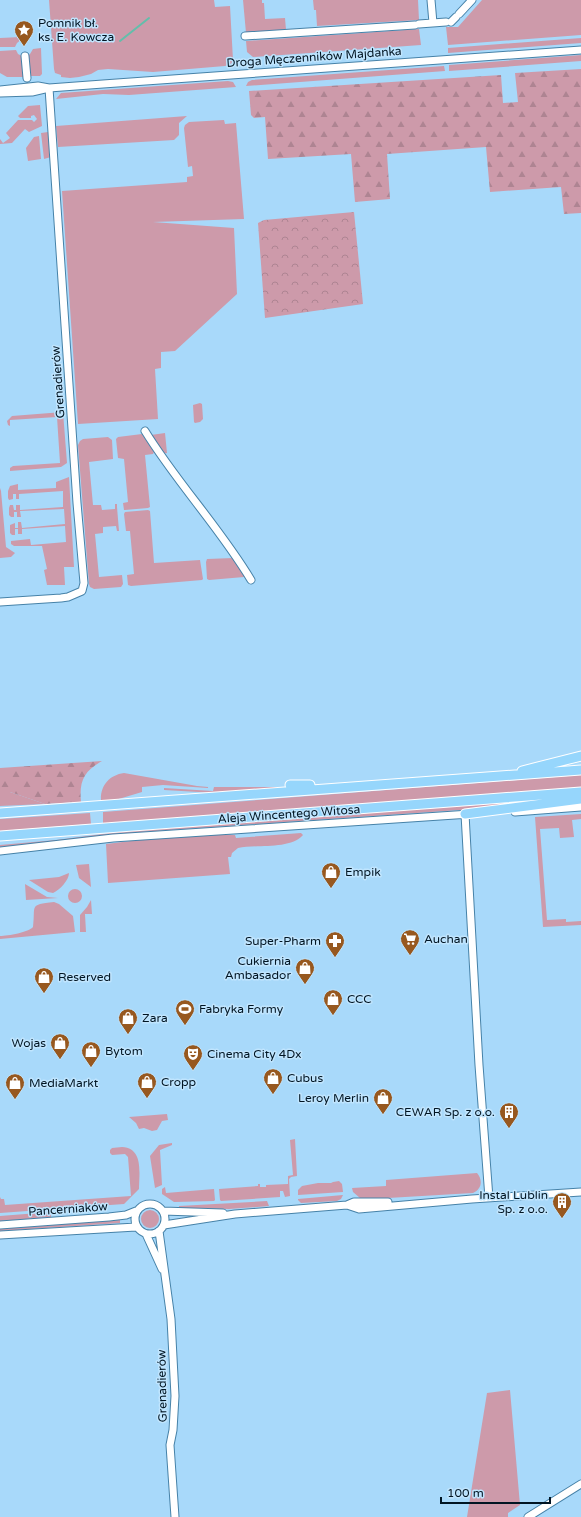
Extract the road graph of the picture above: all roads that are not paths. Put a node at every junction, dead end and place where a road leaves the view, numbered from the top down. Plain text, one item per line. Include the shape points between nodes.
1 (431, 0) edge
2 (472, 0) edge
3 (433, 23) junction
4 (245, 36) dead end
5 (581, 50) edge
6 (25, 58) dead end
7 (27, 78) dead end
8 (49, 88) junction
9 (1, 89) edge
10 (145, 431) dead end
11 (251, 580) dead end
12 (0, 602) edge
13 (581, 756) edge
14 (581, 770) edge
15 (501, 776) junction
16 (290, 785) dead end
17 (357, 786) junction
18 (581, 792) edge
19 (581, 799) edge
20 (581, 807) edge
21 (0, 814) edge
22 (465, 814) junction
23 (0, 836) edge
24 (0, 851) edge
25 (581, 1192) edge
26 (489, 1198) junction
27 (136, 1211) junction
28 (163, 1211) junction
29 (235, 1214) junction
30 (0, 1225) edge
31 (164, 1225) junction
32 (136, 1226) junction
33 (159, 1231) junction
34 (146, 1234) junction
35 (0, 1235) edge
36 (166, 1278) junction
37 (581, 1484) edge
38 (175, 1517) edge
39 (528, 1517) edge

1 - 3 street
2 - 3 street via 453,19
3 - 4 street
5 - 8 street, Droga Męczenników Majdanka
6 - 7 street
8 - 9 street, Droga Męczenników Majdanka via 38,86
8 - 12 street, Grenadierów via 76,503 84,583 82,591 68,596
10 - 11 street via 172,472 238,557
13 - 15 main road
14 - 15 main road, Aleja Wincentego Witosa
15 - 17 main road, Aleja Wincentego Witosa
16 - 17 main road
17 - 21 main road, Aleja Wincentego Witosa
18 - 23 main road, Aleja Wincentego Witosa
19 - 22 main road
20 - 22 street, Aleja Wincentego Witosa
22 - 24 street, Aleja Wincentego Witosa via 113,838
22 - 26 street
25 - 26 street
26 - 29 street via 358,1209 347,1205
27 - 28 street via 149,1204
27 - 30 street, Pancerniaków via 109,1217
27 - 32 street
28 - 29 street
28 - 31 street
29 - 31 street
31 - 33 street
32 - 34 street
32 - 35 street, Pancerniaków
33 - 34 street via 155,1234
33 - 36 street, Grenadierów
34 - 36 street
36 - 38 street, Grenadierów via 175,1396 170,1445
37 - 39 street

